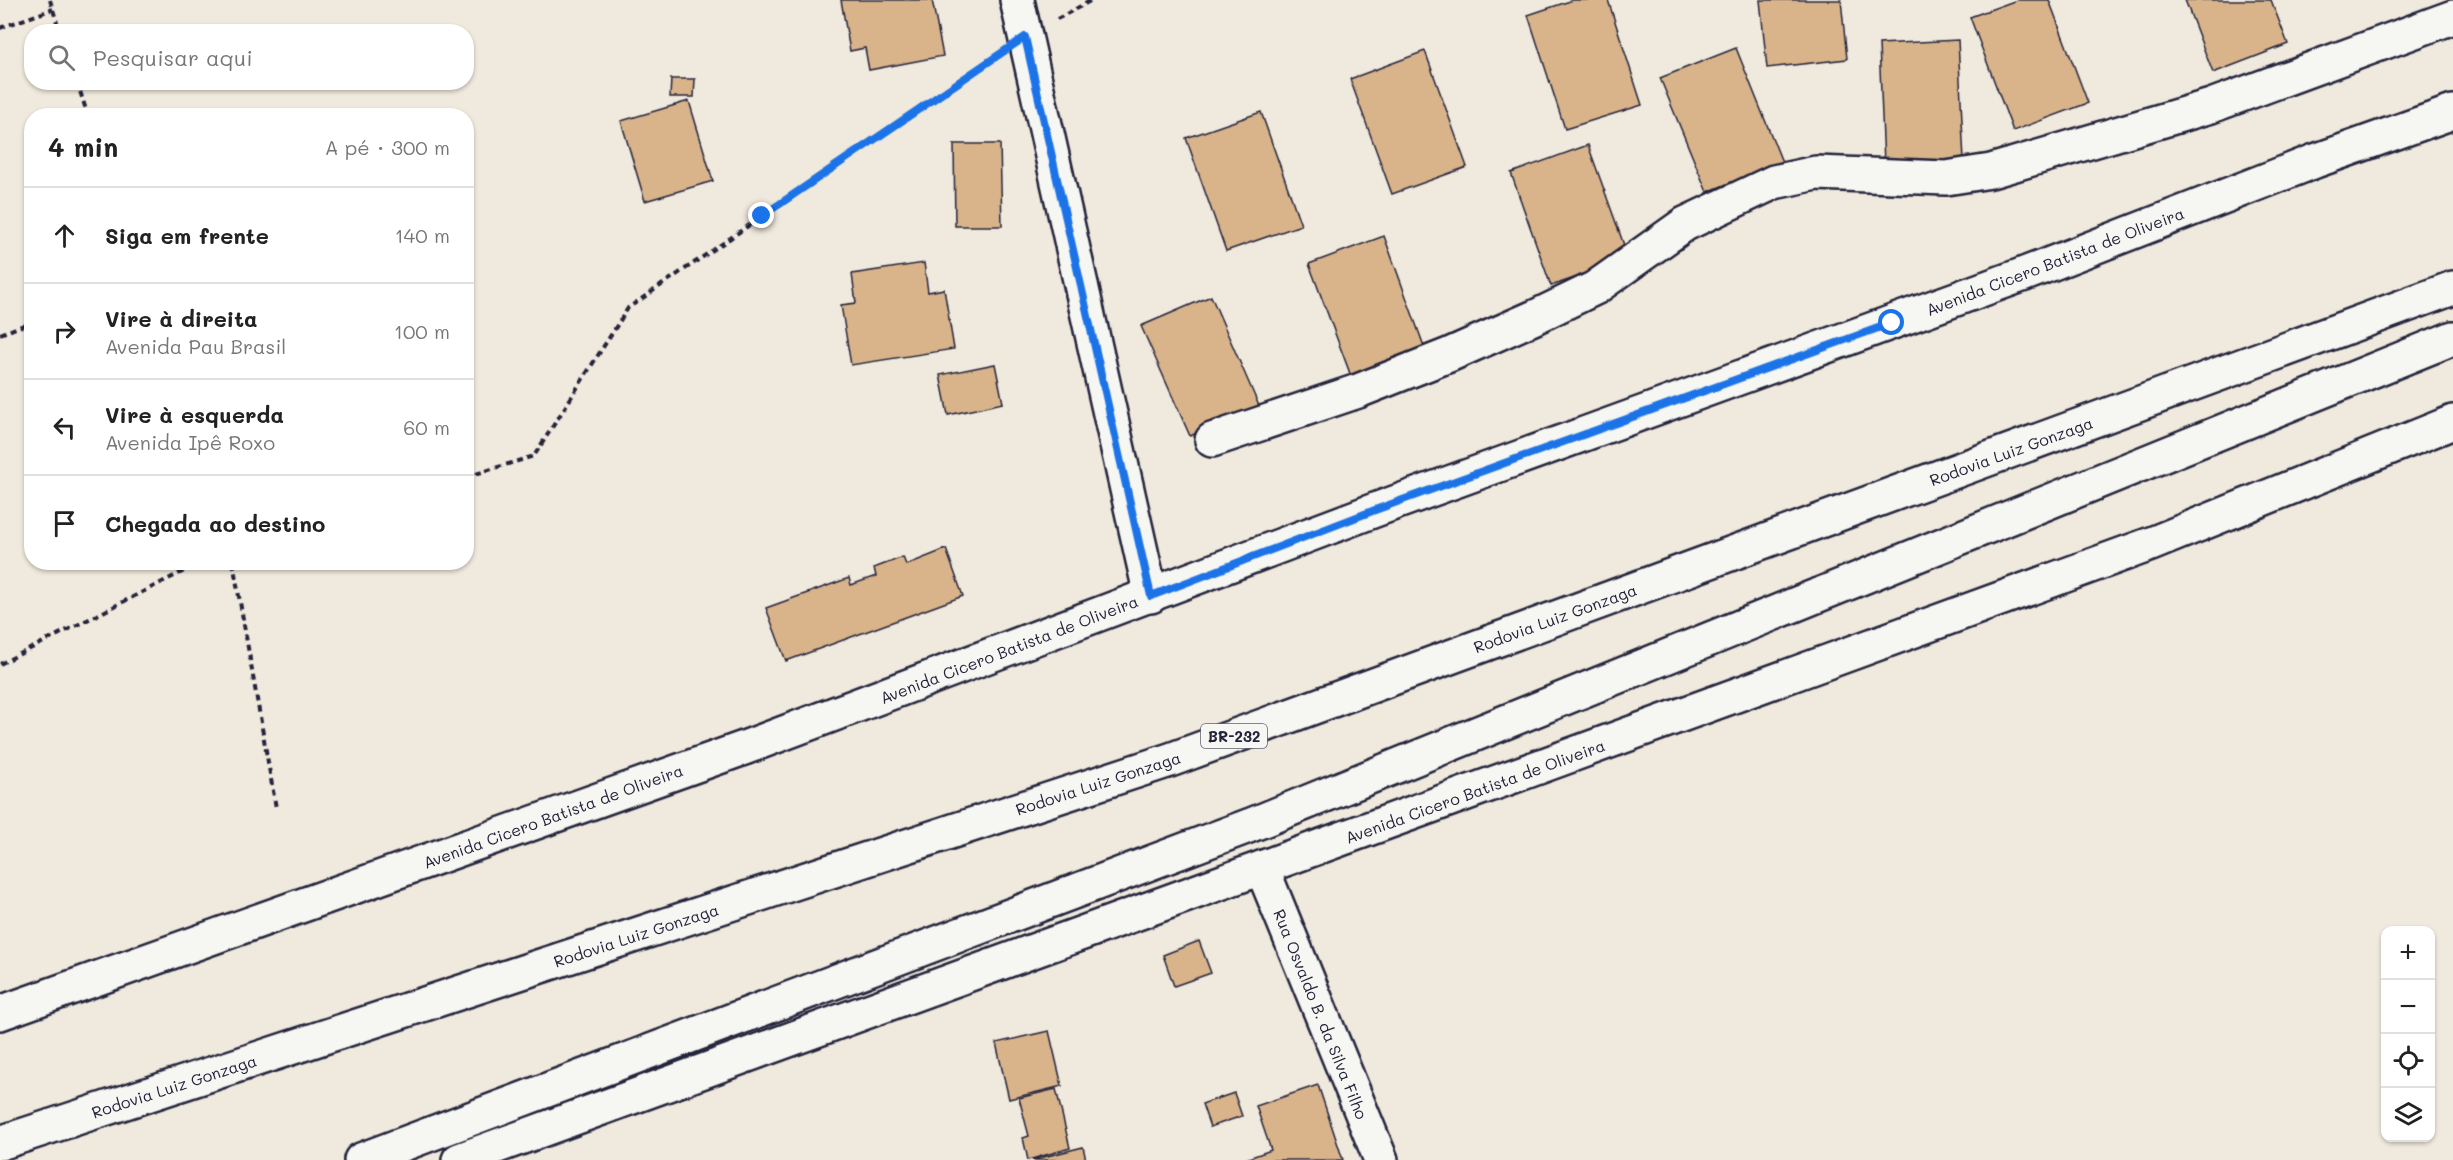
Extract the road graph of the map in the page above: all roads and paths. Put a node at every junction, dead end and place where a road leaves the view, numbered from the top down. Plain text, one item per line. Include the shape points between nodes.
1 (50, 0) edge
2 (1017, 0) edge
3 (53, 9) junction
4 (2453, 17) edge
5 (58, 24) edge
6 (0, 28) edge
7 (1025, 37) junction
8 (80, 90) edge
9 (85, 108) edge
10 (2453, 112) edge
11 (2453, 288) edge
12 (24, 325) edge
13 (0, 334) edge
14 (2453, 338) edge
15 (2453, 422) edge
16 (1212, 440) dead end
17 (474, 475) edge
18 (186, 570) edge
19 (234, 570) edge
20 (1151, 596) junction
21 (0, 664) edge
22 (276, 808) dead end
23 (1262, 868) junction
24 (0, 1013) edge
25 (0, 1143) edge
26 (361, 1160) edge
27 (459, 1160) edge
28 (1381, 1160) edge

1 - 3 path
2 - 7 main road
3 - 5 path
3 - 6 path
4 - 16 main road via 2211,106 1991,171 1946,177 1816,173 1774,182 1685,224 1595,288 1535,317 1358,391
7 - 17 path via 628,308 534,456
7 - 20 main road
8 - 9 path
10 - 20 main road, Avenida Cicero Batista de Oliveira
11 - 25 main road, Rodovia Luiz Gonzaga / BR-232 via 1170,760
12 - 13 path
14 - 26 main road via 1251,825
15 - 23 main road, Avenida Cicero Batista de Oliveira via 2151,544
18 - 21 path
19 - 22 path
20 - 24 main road, Avenida Cicero Batista de Oliveira via 744,748
23 - 27 main road, Avenida Cicero Batista de Oliveira
23 - 28 main road, Rua Osvaldo B. da Silva Filho

